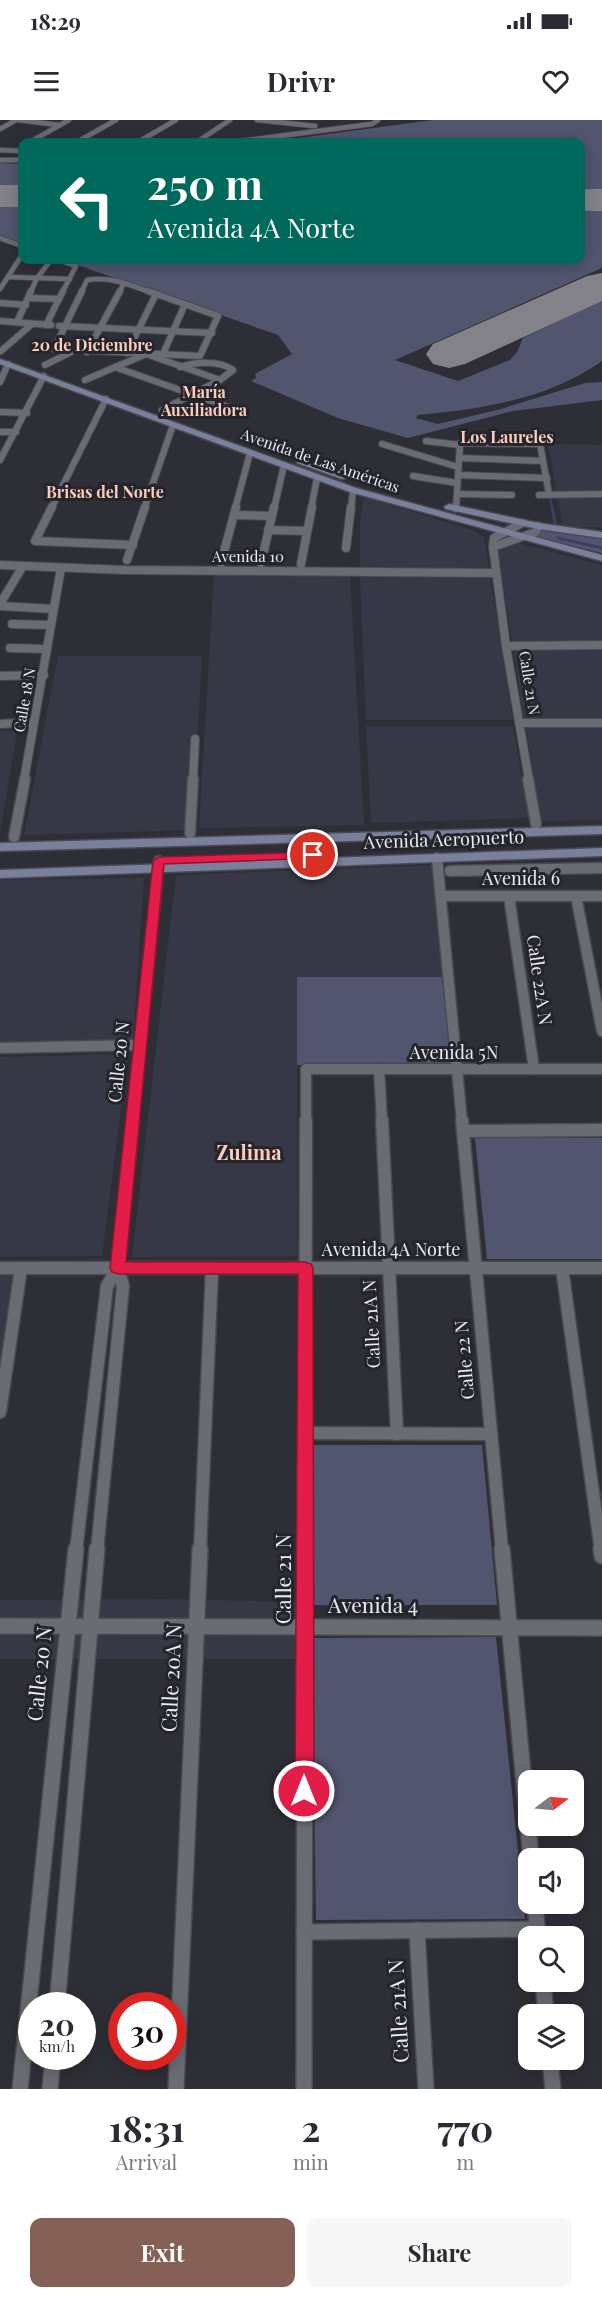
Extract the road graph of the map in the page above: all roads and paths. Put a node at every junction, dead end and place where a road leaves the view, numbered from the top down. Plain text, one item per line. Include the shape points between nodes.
1 (17, 120) edge
2 (69, 120) edge
3 (116, 120) edge
4 (176, 120) edge
5 (230, 120) edge
6 (257, 120) edge
7 (330, 120) edge
8 (378, 120) edge
9 (279, 121) edge
10 (59, 126) junction
11 (320, 128) junction
12 (0, 129) edge
13 (37, 138) edge
14 (84, 138) edge
15 (146, 138) edge
16 (203, 138) edge
17 (258, 138) edge
18 (267, 138) edge
19 (0, 150) edge
20 (18, 150) edge
21 (0, 160) edge
22 (18, 160) edge
23 (3, 239) edge
24 (18, 245) edge
25 (0, 248) edge
26 (18, 261) edge
27 (48, 264) edge
28 (70, 264) edge
29 (8, 277) junction
30 (37, 278) junction
31 (70, 279) junction
32 (124, 283) junction
33 (0, 289) edge
34 (156, 294) junction
35 (59, 299) junction
36 (28, 301) junction
37 (0, 303) edge
38 (185, 304) junction
39 (0, 321) edge
40 (17, 322) junction
41 (32, 324) junction
42 (46, 325) junction
43 (58, 326) junction
44 (102, 327) junction
45 (138, 329) junction
46 (173, 331) junction
47 (212, 333) junction
48 (0, 351) edge
49 (62, 351) junction
50 (71, 352) junction
51 (87, 352) junction
52 (127, 353) junction
53 (146, 354) junction
54 (163, 354) junction
55 (19, 357) dead end
56 (4, 362) edge
57 (41, 364) junction
58 (115, 367) junction
59 (180, 367) junction
60 (55, 369) dead end
61 (44, 376) junction
62 (75, 376) dead end
63 (85, 380) junction
64 (220, 380) junction
65 (0, 382) edge
66 (96, 384) dead end
67 (118, 393) dead end
68 (107, 394) junction
69 (192, 394) junction
70 (129, 397) dead end
71 (162, 410) junction
72 (0, 412) edge
73 (27, 412) junction
74 (242, 412) dead end
75 (173, 425) junction
76 (0, 432) edge
77 (16, 432) junction
78 (426, 441) dead end
79 (382, 444) dead end
80 (460, 444) junction
81 (2, 453) edge
82 (250, 453) junction
83 (459, 458) junction
84 (0, 460) edge
85 (543, 461) junction
86 (284, 465) junction
87 (458, 475) junction
88 (413, 476) dead end
89 (317, 478) junction
90 (547, 478) junction
91 (353, 490) junction
92 (457, 494) junction
93 (549, 494) junction
94 (602, 494) edge
95 (512, 495) dead end
96 (539, 495) dead end
97 (456, 509) junction
98 (234, 515) junction
99 (272, 516) junction
100 (522, 523) junction
101 (538, 526) junction
102 (268, 530) junction
103 (307, 531) junction
104 (504, 532) junction
105 (602, 535) edge
106 (524, 537) junction
107 (133, 545) junction
108 (493, 547) junction
109 (345, 548) dead end
110 (602, 558) edge
111 (127, 560) dead end
112 (221, 563) dead end
113 (261, 563) dead end
114 (301, 564) dead end
115 (0, 565) edge
116 (22, 566) junction
117 (61, 568) junction
118 (495, 573) junction
119 (0, 605) edge
120 (53, 609) junction
121 (12, 624) dead end
122 (50, 625) junction
123 (506, 645) junction
124 (602, 645) edge
125 (10, 648) dead end
126 (47, 649) junction
127 (44, 675) junction
128 (0, 676) edge
129 (34, 722) junction
130 (519, 723) junction
131 (602, 723) edge
132 (0, 724) edge
133 (195, 739) dead end
134 (602, 822) edge
135 (536, 824) junction
136 (602, 830) edge
137 (278, 831) junction
138 (190, 833) junction
139 (7, 838) edge
140 (144, 839) junction
141 (260, 840) junction
142 (602, 845) edge
143 (0, 847) edge
144 (602, 852) edge
145 (437, 858) junction
146 (267, 861) junction
147 (158, 865) junction
148 (0, 866) edge
149 (602, 868) edge
150 (450, 871) dead end
151 (0, 874) edge
152 (441, 896) junction
153 (509, 896) junction
154 (576, 896) junction
155 (602, 896) edge
156 (602, 1031) edge
157 (140, 1045) junction
158 (0, 1048) edge
159 (306, 1069) joint
160 (379, 1069) junction
161 (457, 1069) junction
162 (534, 1069) junction
163 (602, 1069) edge
164 (602, 1130) edge
165 (463, 1131) junction
166 (0, 1268) edge
167 (21, 1268) junction
168 (118, 1268) junction
169 (212, 1268) junction
170 (305, 1268) junction
171 (389, 1268) junction
172 (476, 1268) junction
173 (562, 1269) junction
174 (602, 1269) edge
175 (0, 1412) edge
176 (305, 1433) junction
177 (397, 1434) junction
178 (491, 1434) junction
179 (602, 1556) edge
180 (67, 1625) junction
181 (0, 1626) edge
182 (90, 1626) junction
183 (196, 1626) junction
184 (305, 1626) junction
185 (509, 1628) junction
186 (602, 1628) edge
187 (530, 1848) edge
188 (417, 1930) junction
189 (304, 1932) junction
190 (518, 1933) edge
191 (58, 1992) edge
192 (51, 2070) edge
193 (551, 2070) edge
194 (20, 2089) edge
195 (50, 2089) edge
196 (176, 2089) edge
197 (304, 2089) edge
198 (426, 2089) edge
199 (553, 2089) edge

1 - 10 street
1 - 12 street
2 - 10 street
3 - 14 street
4 - 15 street
5 - 16 street
6 - 9 street
7 - 11 street
8 - 11 street via 372,124
9 - 11 street
9 - 17 street
10 - 13 street
11 - 18 street
19 - 20 street
21 - 22 street
23 - 24 street
23 - 25 street
26 - 29 street
27 - 30 street
28 - 31 street via 76,266
29 - 30 street
29 - 33 street
30 - 31 street
30 - 36 street
31 - 35 street
32 - 34 street
32 - 43 street via 90,279
32 - 44 street
34 - 38 street
34 - 45 street
35 - 36 street
35 - 42 street
36 - 37 street
36 - 40 street
38 - 46 street
38 - 47 street via 218,316
39 - 40 street
40 - 41 street
41 - 42 street
41 - 48 street
42 - 43 street
43 - 44 street
43 - 49 street via 54,349
44 - 45 street
44 - 51 street
45 - 46 street
45 - 52 street
46 - 47 street
46 - 54 street
47 - 54 street via 200,356
48 - 55 main road
49 - 50 street
49 - 57 street
50 - 51 street
50 - 57 street
51 - 52 street
52 - 53 street
53 - 54 street
53 - 58 street
53 - 59 street
56 - 61 main road, Avenida de Las Américas
56 - 65 street
57 - 60 main road
58 - 63 street
58 - 69 street
59 - 64 street
59 - 64 street via 190,363 232,368
61 - 68 main road, Avenida de Las Américas
61 - 73 street
62 - 63 main road
63 - 66 main road
64 - 69 street
67 - 68 main road, Avenida de Las Américas
68 - 75 main road, Avenida de Las Américas
68 - 107 street via 35,541
69 - 71 street
69 - 74 street
70 - 71 main road, Avenida de Las Américas
71 - 97 main road, Avenida de Las Américas via 355,480
72 - 73 street
73 - 77 street
75 - 82 main road, Avenida de Las Américas
75 - 107 street
76 - 77 street
77 - 81 street
78 - 80 street
79 - 87 street
80 - 83 street
80 - 85 street via 540,444
81 - 84 street
82 - 86 main road, Avenida de Las Américas
82 - 98 street
83 - 85 street
83 - 87 street
85 - 90 street
86 - 89 main road, Avenida de Las Américas
86 - 99 street
87 - 88 street
87 - 90 street
87 - 92 street
89 - 91 main road, Avenida de Las Américas
89 - 103 street
90 - 93 street
91 - 104 main road, Avenida de Las Américas
91 - 109 street
92 - 95 street
92 - 97 street
93 - 94 street
93 - 96 street
97 - 100 main road, Avenida de Las Américas
98 - 99 street
98 - 112 street
99 - 102 street
100 - 101 main road, Avenida de Las Américas
100 - 104 street
101 - 105 main road, Avenida de Las Américas
101 - 106 street via 536,532
102 - 103 street
102 - 113 street
103 - 114 street
104 - 106 main road, Avenida de Las Américas
104 - 108 street via 494,537
106 - 108 street
106 - 110 main road, Avenida de Las Américas
107 - 111 street
108 - 118 street, Calle 21 N
115 - 116 street, Avenida 10
116 - 117 street, Avenida 10
116 - 119 street
117 - 118 street, Avenida 10
117 - 120 street, Calle 18 N
118 - 123 street, Calle 21 N
119 - 120 street
120 - 122 street, Calle 18 N
121 - 122 street
122 - 126 street, Calle 18 N
123 - 124 street
123 - 130 street, Calle 21 N
125 - 126 street
126 - 127 street, Calle 18 N
127 - 128 street
127 - 129 street, Calle 18 N
129 - 132 street
129 - 139 street, Calle 18 N
130 - 131 street
130 - 135 street, Calle 21 N
133 - 138 street
134 - 135 main road, Avenida Aeropuerto
135 - 137 main road, Avenida Aeropuerto
136 - 141 main road, Avenida Aeropuerto
137 - 138 main road, Avenida Aeropuerto
137 - 141 main road
138 - 140 main road, Avenida Aeropuerto
139 - 140 main road, Avenida Aeropuerto
140 - 141 main road, Avenida Aeropuerto
140 - 143 main road, Avenida Aeropuerto
142 - 146 main road, Avenida Aeropuerto
144 - 145 main road, Avenida Aeropuerto
145 - 146 main road, Avenida Aeropuerto
145 - 152 street, Calle 22 N
146 - 147 main road, Avenida Aeropuerto
147 - 148 main road, Avenida Aeropuerto
147 - 151 main road, Avenida Aeropuerto
147 - 157 street, Calle 20 N
149 - 150 street, Avenida Aeropuerto
152 - 153 street, Avenida 6
152 - 161 street, Calle 22 N
153 - 154 street, Avenida 6
153 - 162 street, Calle 22A N
154 - 155 street, Avenida 6
154 - 156 street
157 - 158 street
157 - 168 street, Calle 20 N
159 - 160 street, Avenida 5N
159 - 170 street, Calle 21 N
160 - 161 street, Avenida 5N
160 - 171 street, Calle 21A N
161 - 162 street, Avenida 5N
161 - 165 street, Calle 22 N
162 - 163 street, Avenida 5N
164 - 165 street
165 - 172 street, Calle 22 N
166 - 167 street, Avenida 4A Norte
167 - 168 street, Avenida 4A Norte
167 - 175 street
168 - 169 street, Avenida 4A Norte
168 - 180 street, Calle 20 N via 107,1286
168 - 182 street, Calle 20 N via 123,1286
169 - 170 street, Avenida 4A Norte
169 - 183 street, Calle 20A N
170 - 171 street, Avenida 4A Norte
170 - 176 street, Calle 21 N
171 - 172 street, Avenida 4A Norte
171 - 177 street, Calle 21A N
172 - 173 street, Avenida 4A Norte
172 - 178 street, Calle 22 N
173 - 174 street, Avenida 4A Norte
173 - 179 street
176 - 177 street
176 - 184 street, Calle 21 N
177 - 178 street
178 - 185 street, Calle 22 N
180 - 181 street, Avenida 4
180 - 182 street, Avenida 4
180 - 194 street, Calle 20 N
182 - 183 street, Avenida 4
182 - 191 street, Calle 20 N
183 - 184 street, Avenida 4
183 - 196 street, Calle 20A N
184 - 185 street, Avenida 4
184 - 189 street, Calle 21 N
185 - 186 street, Avenida 4
185 - 187 street, Calle 22 N
188 - 189 street
188 - 190 street
188 - 198 street, Calle 21A N
189 - 197 street, Calle 21 N
192 - 195 street
193 - 199 street

